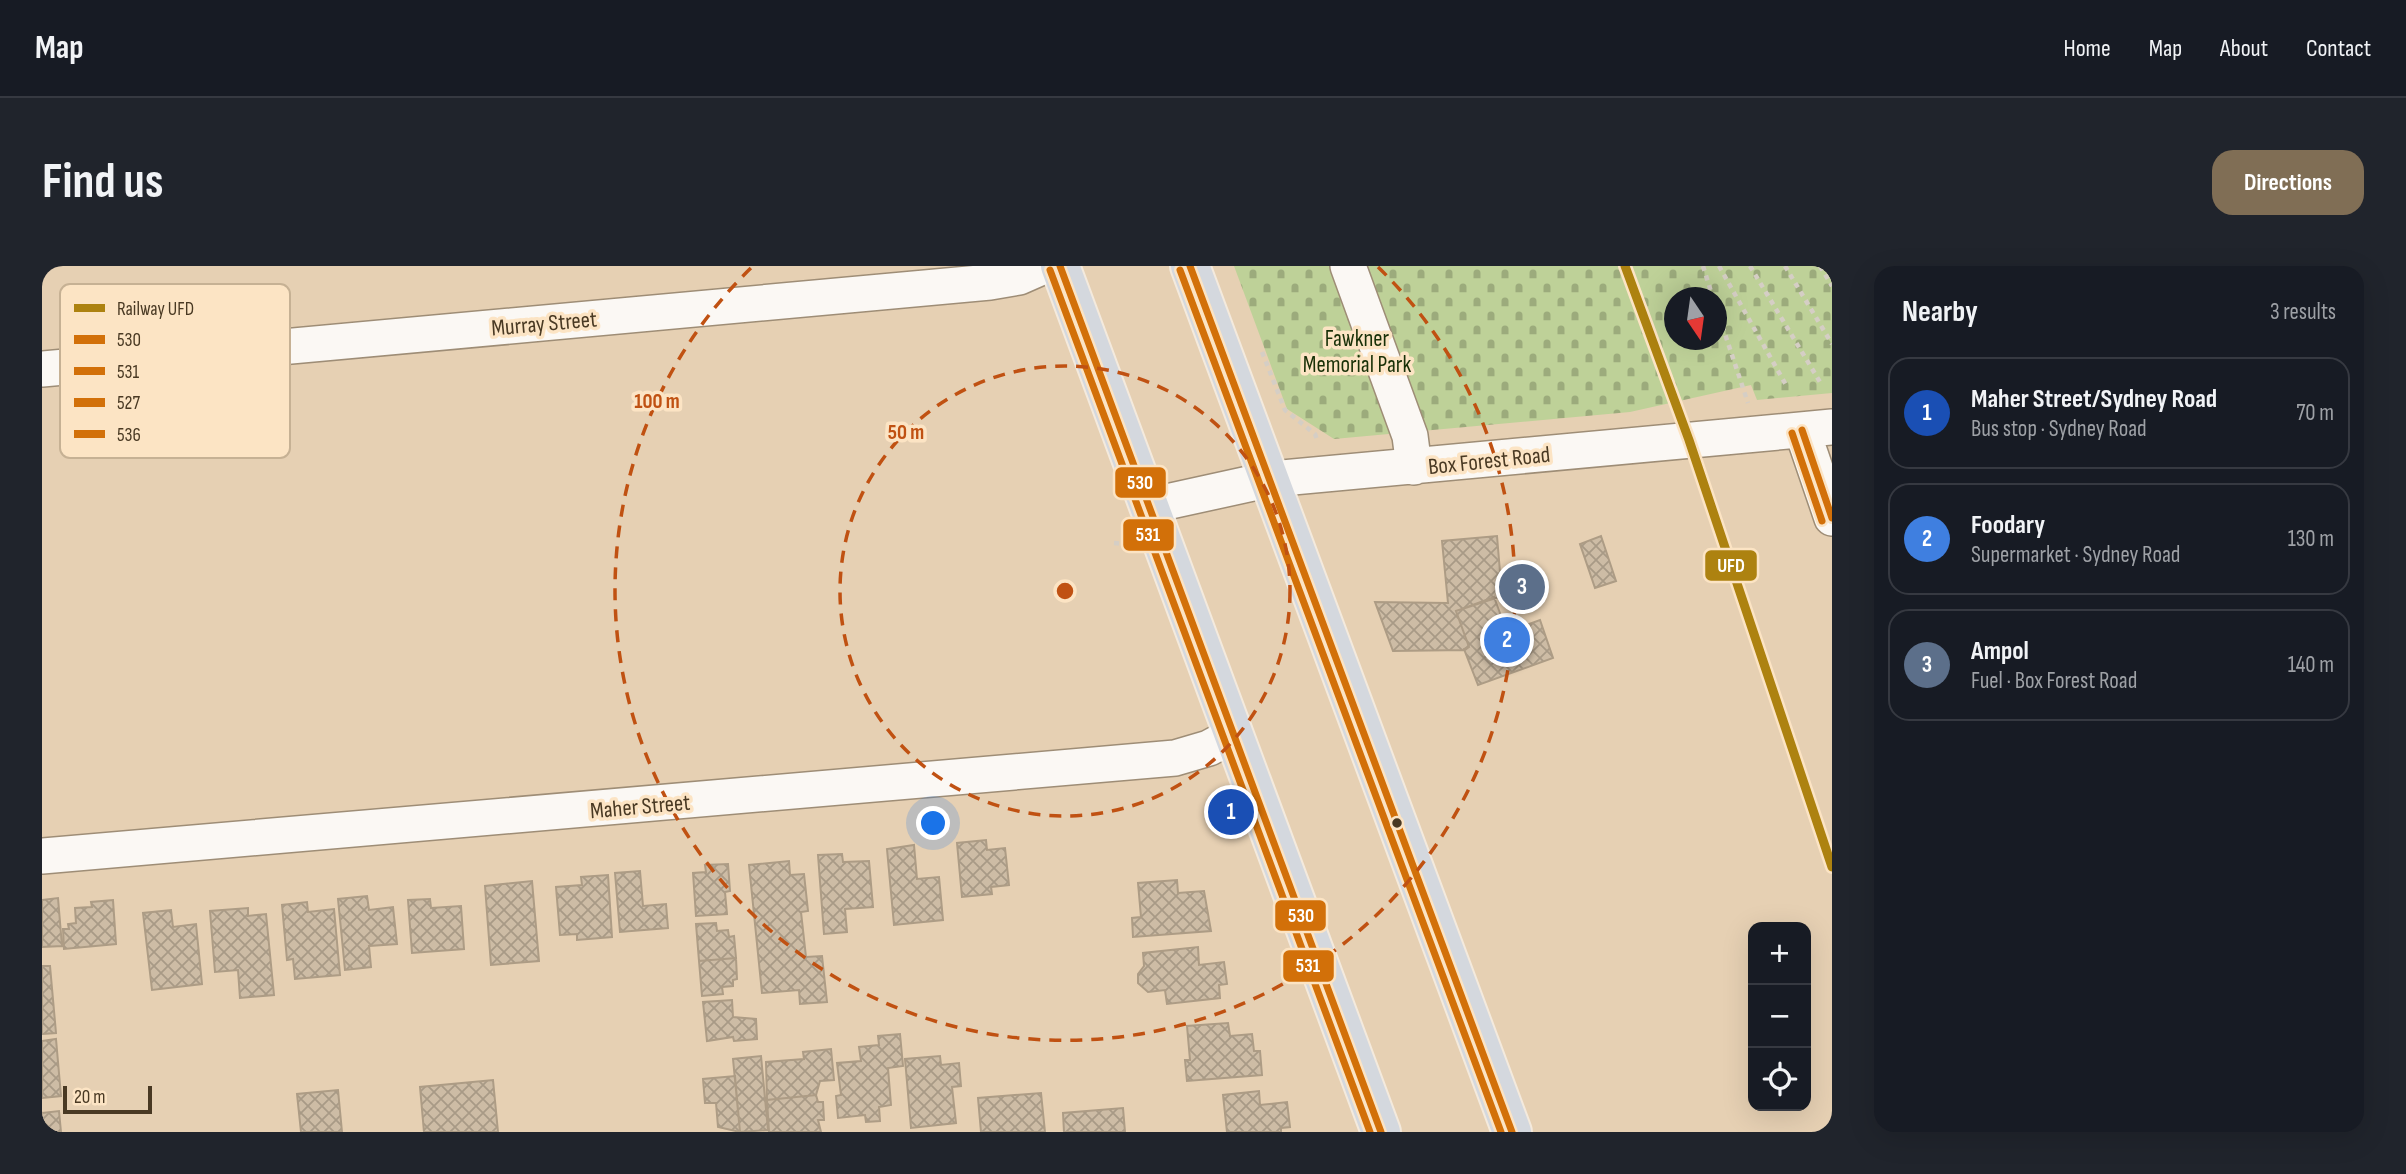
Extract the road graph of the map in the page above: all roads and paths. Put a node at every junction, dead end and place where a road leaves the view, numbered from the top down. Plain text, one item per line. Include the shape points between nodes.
1 (1044, 266) edge
2 (1060, 266) edge
3 (1190, 266) edge
4 (1348, 266) edge
5 (1703, 266) edge
6 (1719, 266) edge
7 (1750, 266) edge
8 (1785, 266) edge
9 (1820, 266) edge
10 (1832, 286) edge
11 (1710, 287) edge
12 (1727, 339) edge
13 (1258, 341) dead end
14 (1832, 344) edge
15 (290, 346) edge
16 (60, 367) edge
17 (42, 369) edge
18 (1820, 382) dead end
19 (1786, 385) dead end
20 (1748, 405) dead end
21 (1817, 429) edge
22 (1414, 467) junction
23 (1324, 476) junction
24 (1271, 479) junction
25 (1148, 506) junction
26 (1832, 518) edge
27 (1233, 735) junction
28 (42, 856) edge
29 (1381, 1132) edge
30 (1512, 1132) edge

1 - 15 street, Murray Street via 990,282
2 - 25 highway
3 - 24 highway
4 - 22 street via 1410,436
5 - 11 path
6 - 19 path
7 - 18 path
8 - 14 path
9 - 10 path
12 - 20 path
13 - 23 path via 1285,410 1314,433
16 - 17 street, Murray Street
21 - 22 street, Box Forest Road
21 - 26 street
22 - 23 street, Box Forest Road
23 - 24 street, Box Forest Road
24 - 25 street, Box Forest Road
24 - 30 highway
25 - 27 highway
27 - 28 street, Maher Street via 1175,758
27 - 29 highway

